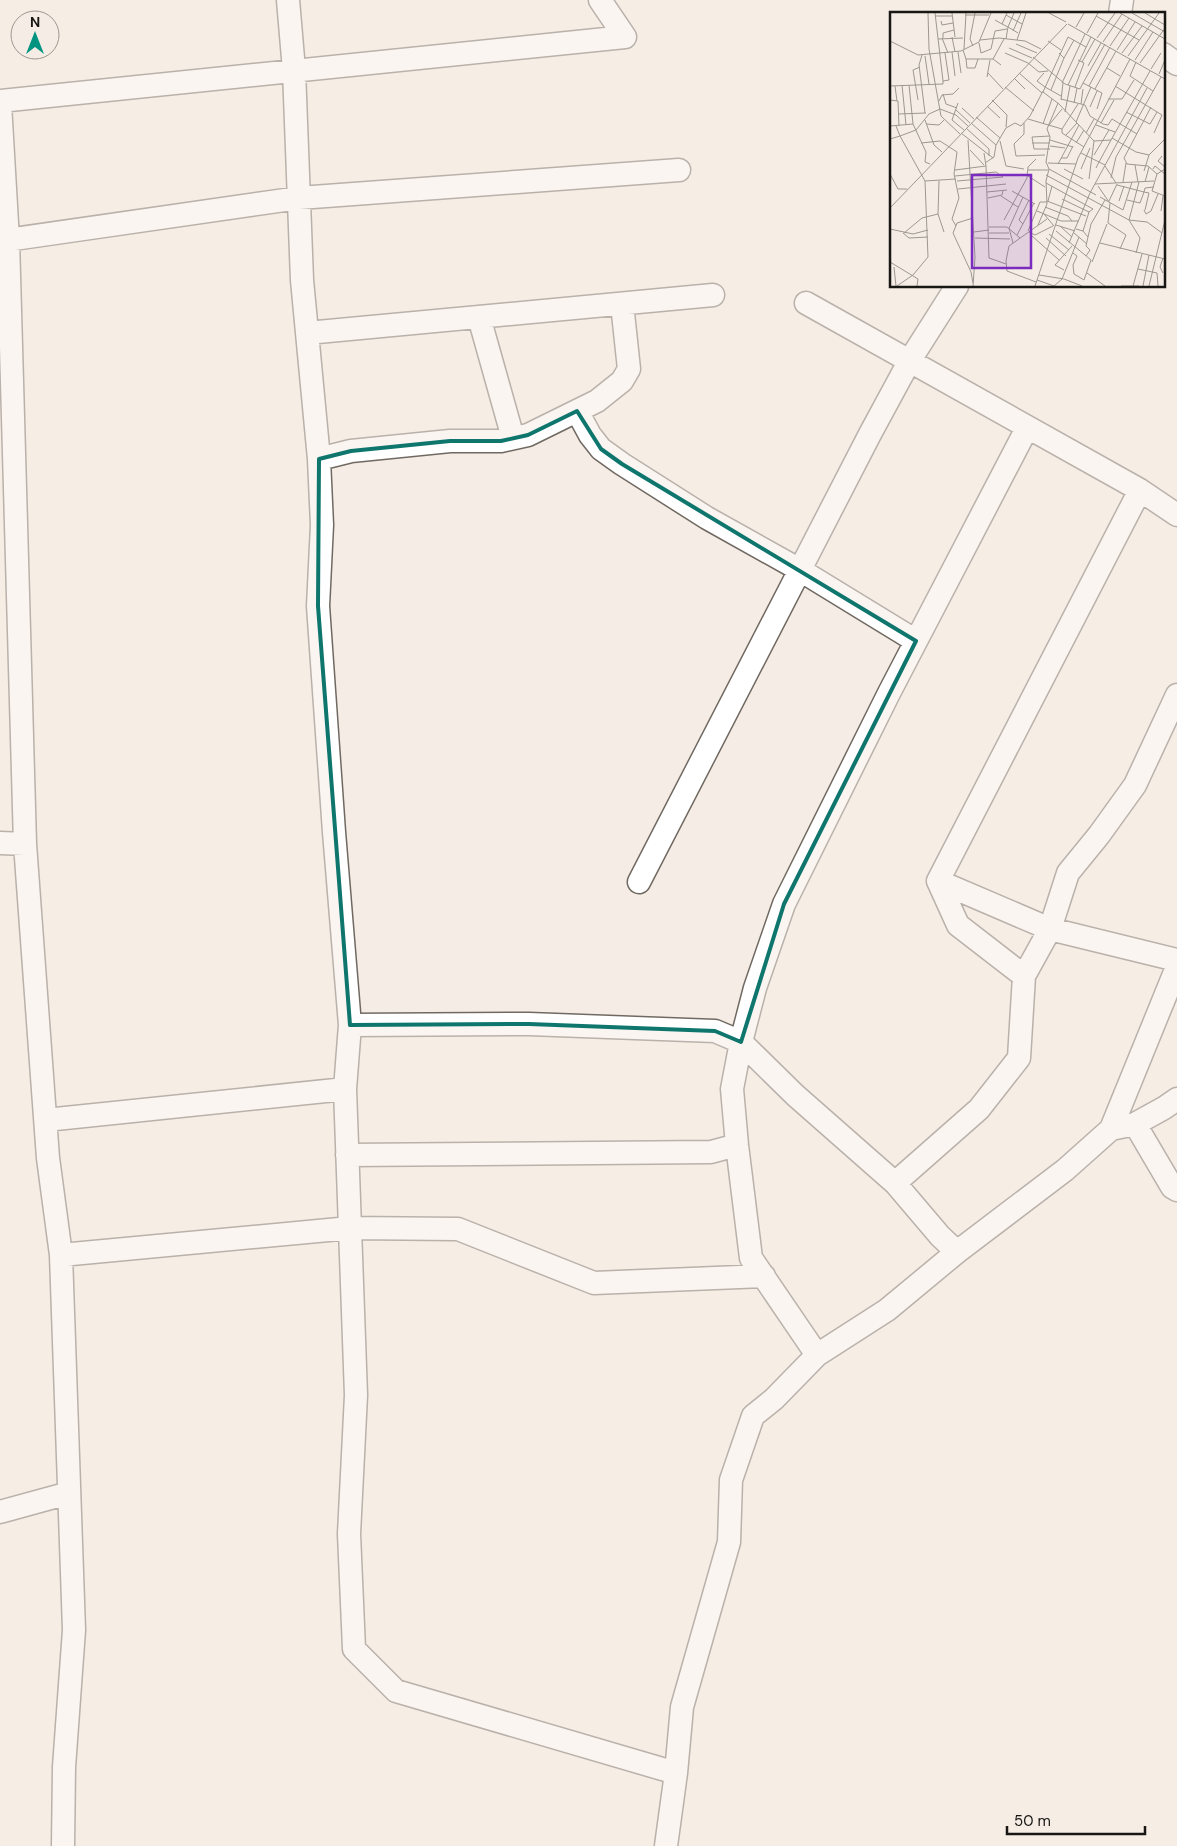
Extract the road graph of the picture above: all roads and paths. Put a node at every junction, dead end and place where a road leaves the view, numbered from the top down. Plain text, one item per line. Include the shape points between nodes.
1 (288, 0) edge
2 (600, 0) edge
3 (1164, 55) edge
4 (1177, 64) edge
5 (294, 70) junction
6 (0, 103) edge
7 (679, 170) dead end
8 (299, 198) junction
9 (4, 241) edge
10 (956, 288) edge
11 (713, 295) dead end
12 (806, 303) dead end
13 (622, 304) junction
14 (479, 317) junction
15 (307, 333) junction
16 (910, 360) junction
17 (577, 410) junction
18 (1027, 428) junction
19 (513, 438) junction
20 (319, 459) junction
21 (1140, 490) junction
22 (1177, 515) edge
23 (800, 570) junction
24 (916, 641) junction
25 (1177, 695) edge
26 (0, 843) edge
27 (25, 844) junction
28 (938, 881) junction
29 (639, 882) dead end
30 (1050, 928) junction
31 (1177, 960) edge
32 (1177, 967) edge
33 (1024, 976) junction
34 (350, 1025) junction
35 (741, 1042) junction
36 (345, 1089) junction
37 (1177, 1099) edge
38 (46, 1120) junction
39 (1135, 1124) junction
40 (1111, 1129) junction
41 (736, 1145) junction
42 (347, 1155) junction
43 (895, 1182) junction
44 (1177, 1190) edge
45 (350, 1228) junction
46 (957, 1252) junction
47 (61, 1255) junction
48 (764, 1276) junction
49 (817, 1355) junction
50 (69, 1493) junction
51 (0, 1512) edge
52 (676, 1773) junction
53 (64, 1846) edge
54 (666, 1846) edge

1 - 5 street
2 - 5 street via 625,38
3 - 4 street
5 - 6 street
5 - 8 street
6 - 9 street
7 - 8 street
8 - 9 street
8 - 15 street
9 - 27 street
10 - 16 street
11 - 13 street
12 - 16 street
13 - 14 street
13 - 17 street via 629,369 622,381 598,400
14 - 15 street
14 - 19 street
15 - 20 street
16 - 18 street
16 - 23 street
17 - 19 street via 528,435
17 - 23 street via 601,449 707,518
18 - 21 street
18 - 24 street
19 - 20 street via 501,442 450,441 351,451
20 - 34 street via 322,525 318,606
21 - 22 street
21 - 28 street
23 - 24 street
23 - 29 street
24 - 35 street via 784,904 755,988
25 - 30 street via 1135,785 1068,873
26 - 27 street
27 - 38 street
28 - 30 street
28 - 33 street via 958,925
30 - 31 street
30 - 33 street
32 - 40 street
33 - 43 street via 1019,1058 979,1110
34 - 35 street via 529,1024 715,1031
34 - 36 street
35 - 41 street via 732,1089
35 - 43 street via 795,1095
36 - 38 street
36 - 42 street
37 - 39 street
38 - 47 street
39 - 40 street
39 - 44 street via 1172,1187
40 - 46 street via 1065,1170
41 - 42 street via 711,1152
41 - 48 street via 751,1258
42 - 45 street
43 - 46 street
45 - 47 street
45 - 48 street via 458,1230 594,1282
45 - 52 street via 356,1395 349,1534 354,1649 396,1691
46 - 49 street via 886,1310
47 - 50 street
48 - 49 street
49 - 52 street via 753,1416 731,1480 729,1542 682,1706
50 - 51 street
50 - 53 street via 74,1630 64,1766
52 - 54 street

